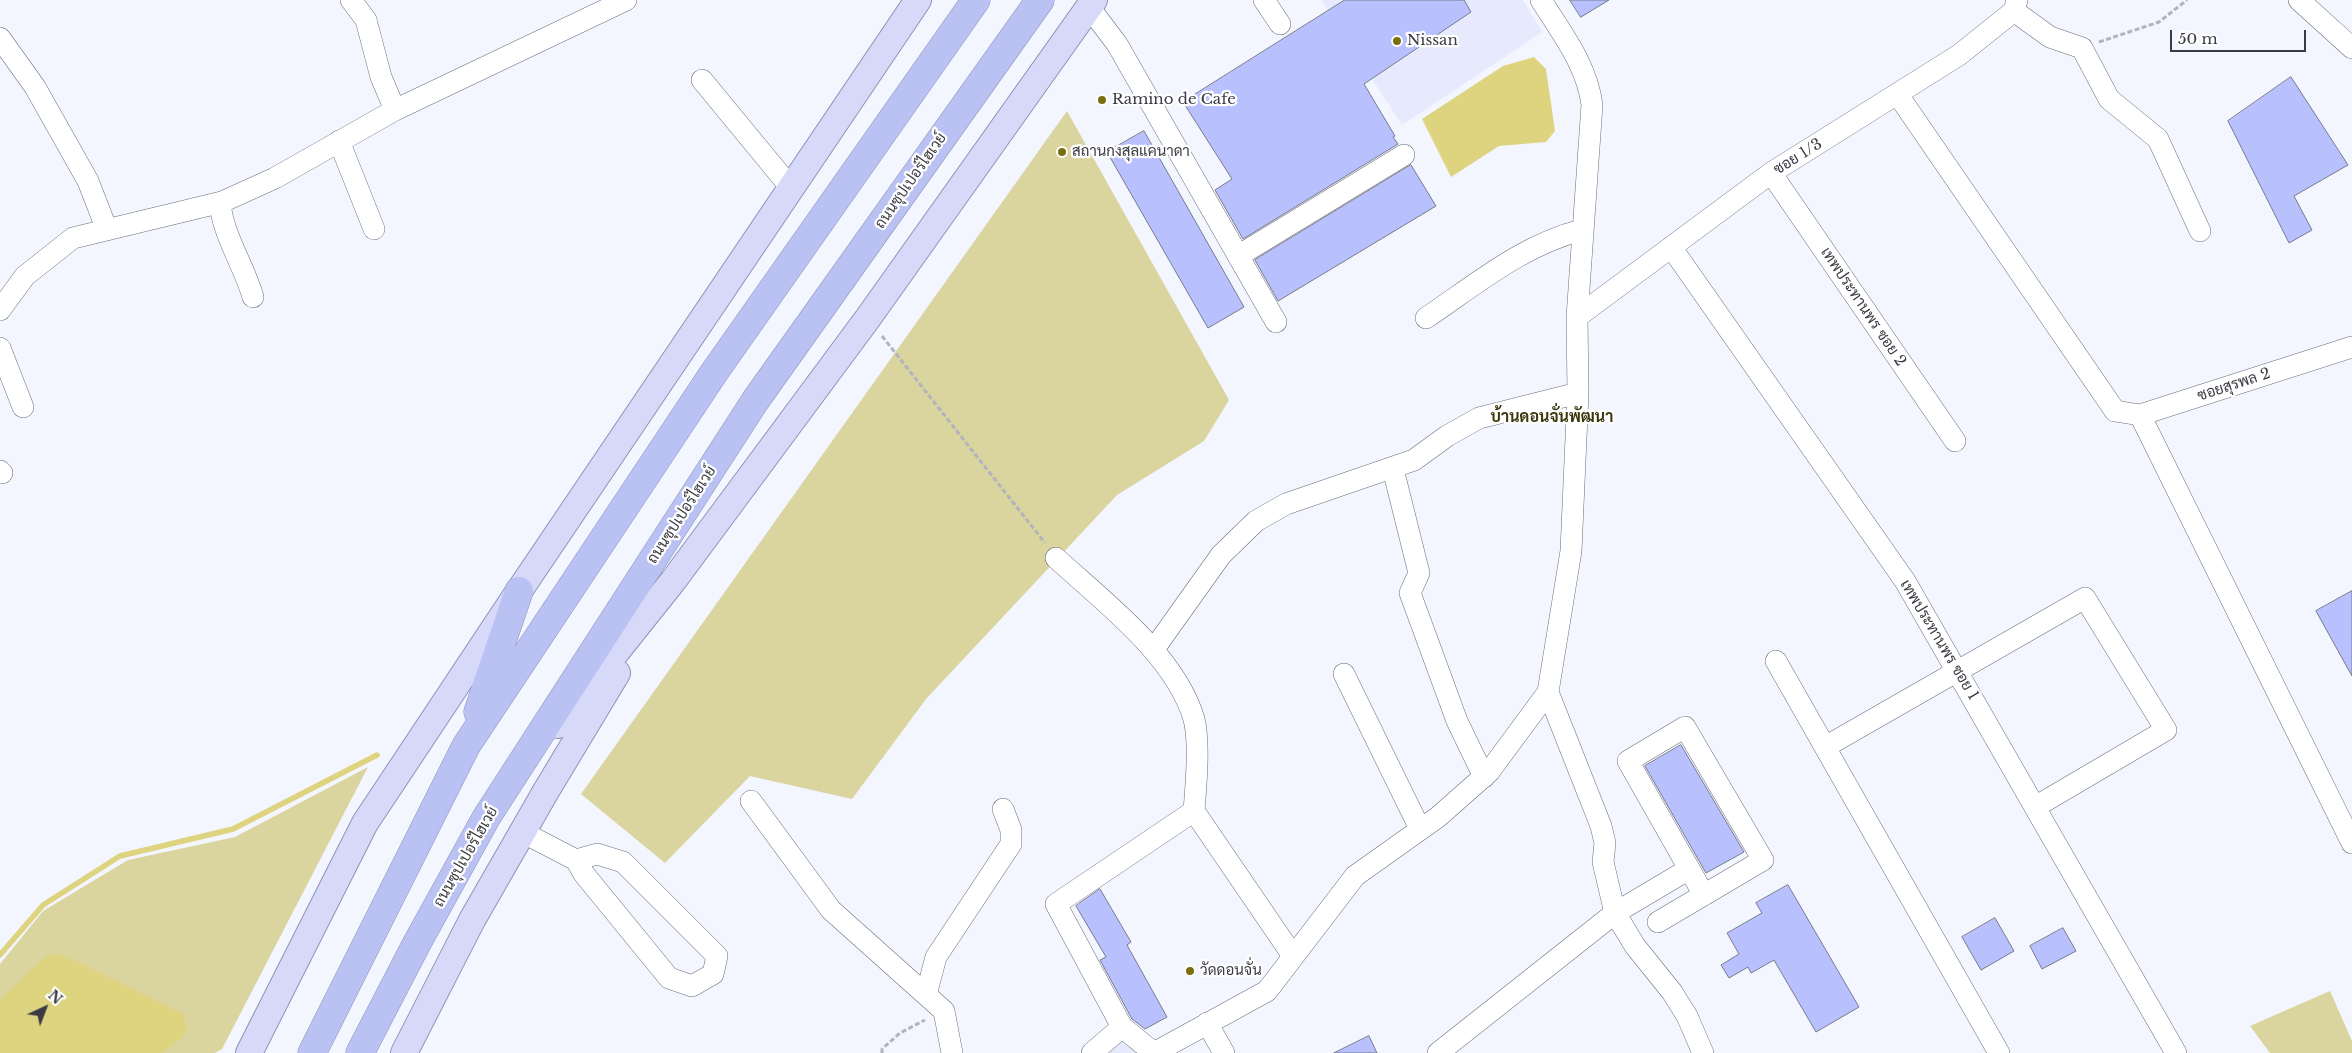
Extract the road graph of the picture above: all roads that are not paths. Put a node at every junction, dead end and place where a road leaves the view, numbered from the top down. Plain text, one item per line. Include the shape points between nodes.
1 (351, 0) edge
2 (626, 0) edge
3 (918, 0) edge
4 (976, 0) edge
5 (1040, 0) edge
6 (1264, 0) edge
7 (1541, 0) edge
8 (2299, 0) edge
9 (1091, 4) edge
10 (2015, 6) edge
11 (1280, 24) dead end
12 (0, 38) edge
13 (2352, 48) edge
14 (702, 80) dead end
15 (1898, 95) junction
16 (395, 110) junction
17 (339, 142) junction
18 (1404, 155) dead end
19 (1771, 173) junction
20 (791, 188) junction
21 (220, 203) junction
22 (374, 229) dead end
23 (106, 230) junction
24 (1582, 230) junction
25 (2200, 231) dead end
26 (1671, 247) junction
27 (1238, 256) junction
28 (253, 297) dead end
29 (0, 310) edge
30 (1577, 317) junction
31 (1426, 318) dead end
32 (1276, 322) dead end
33 (0, 348) edge
34 (2352, 348) edge
35 (1578, 393) junction
36 (23, 407) dead end
37 (2140, 415) junction
38 (1955, 442) dead end
39 (1393, 469) junction
40 (1056, 558) road end
41 (673, 581) junction
42 (519, 591) junction
43 (1154, 648) junction
44 (1776, 661) dead end
45 (1958, 671) junction
46 (1344, 674) dead end
47 (1548, 692) junction
48 (466, 746) junction
49 (1825, 747) junction
50 (1484, 777) junction
51 (502, 796) junction
52 (751, 801) dead end
53 (2035, 807) junction
54 (1003, 809) dead end
55 (1194, 811) junction
56 (1420, 829) junction
57 (522, 832) junction
58 (2352, 843) edge
59 (576, 860) junction
60 (1689, 869) junction
61 (1704, 895) junction
62 (1615, 913) junction
63 (1658, 922) dead end
64 (417, 944) junction
65 (1293, 956) junction
66 (926, 995) junction
67 (1207, 1023) junction
68 (1122, 1027) junction
69 (249, 1053) edge
70 (312, 1053) edge
71 (360, 1053) edge
72 (377, 1053) edge
73 (404, 1053) edge
74 (952, 1053) edge
75 (1092, 1053) edge
76 (1154, 1053) edge
77 (1224, 1053) edge
78 (1438, 1053) edge
79 (1703, 1053) edge
80 (1999, 1053) edge
81 (2176, 1053) edge

1 - 16 street via 366,20 381,77
2 - 16 street
3 - 20 main road
4 - 48 highway via 713,374
5 - 51 highway, ถนนซุปเปอร์ไฮเวย์ via 755,401
6 - 11 street
7 - 24 street via 1582,65 1590,86 1592,121
8 - 13 street
9 - 27 street
9 - 41 main road via 868,318
10 - 15 street, ซอย 1/3 via 1959,55
10 - 25 street via 2050,37 2082,48 2109,100 2158,139
12 - 23 street via 34,87 88,181
14 - 20 street
15 - 19 street, ซอย 1/3
15 - 37 street, ซอยสุรพล 2 via 2115,411
16 - 17 street
17 - 21 street via 275,178
17 - 22 street
18 - 27 street
19 - 26 street, ซอย 1/3
19 - 38 street, เทพประทานพร ซอย 2
20 - 42 main road
21 - 23 street
21 - 28 street via 221,220 247,274
23 - 29 street via 73,238 25,276
24 - 30 street
24 - 31 street via 1561,235 1527,251
26 - 30 street, ซอย 1/3
26 - 45 street, เทพประทานพร ซอย 1 via 1905,581
27 - 32 street
30 - 35 street
33 - 36 street
34 - 37 street, ซอยสุรพล 2
35 - 39 street via 1479,418 1414,460
35 - 47 street via 1571,551
37 - 58 street
39 - 43 street via 1286,504 1256,521 1221,555
39 - 50 street via 1419,573 1410,593 1457,721
40 - 43 street
41 - 51 main road
41 - 57 main road
42 - 48 highway
42 - 69 main road via 365,823
43 - 55 street via 1174,676 1194,720 1197,767
44 - 49 street
45 - 49 street
45 - 53 street, เทพประทานพร ซอย 1
45 - 53 street via 2085,598 2166,730
46 - 56 street
47 - 50 street
47 - 62 street via 1601,826 1603,862
48 - 70 highway
49 - 80 street
50 - 56 street
51 - 64 highway, ถนนซุปเปอร์ไฮเวย์ via 486,818
52 - 66 street via 831,910
53 - 81 street, เทพประทานพร ซอย 1
54 - 66 street via 1011,830 1011,844 936,957
55 - 65 street
55 - 68 street via 1056,904
56 - 65 street via 1355,876
57 - 59 street
57 - 73 main road via 472,920
59 - 59 street via 597,854 623,862 717,956 713,974 692,986 668,978
60 - 61 street
60 - 61 street via 1628,761 1685,727 1763,860
60 - 62 street
61 - 63 street
62 - 78 street
62 - 79 street via 1635,946 1672,992
64 - 71 highway, ถนนซุปเปอร์ไฮเวย์
64 - 72 highway
65 - 67 street via 1267,991
66 - 74 street via 944,1011
67 - 76 street
67 - 77 street
68 - 75 street
68 - 76 street

